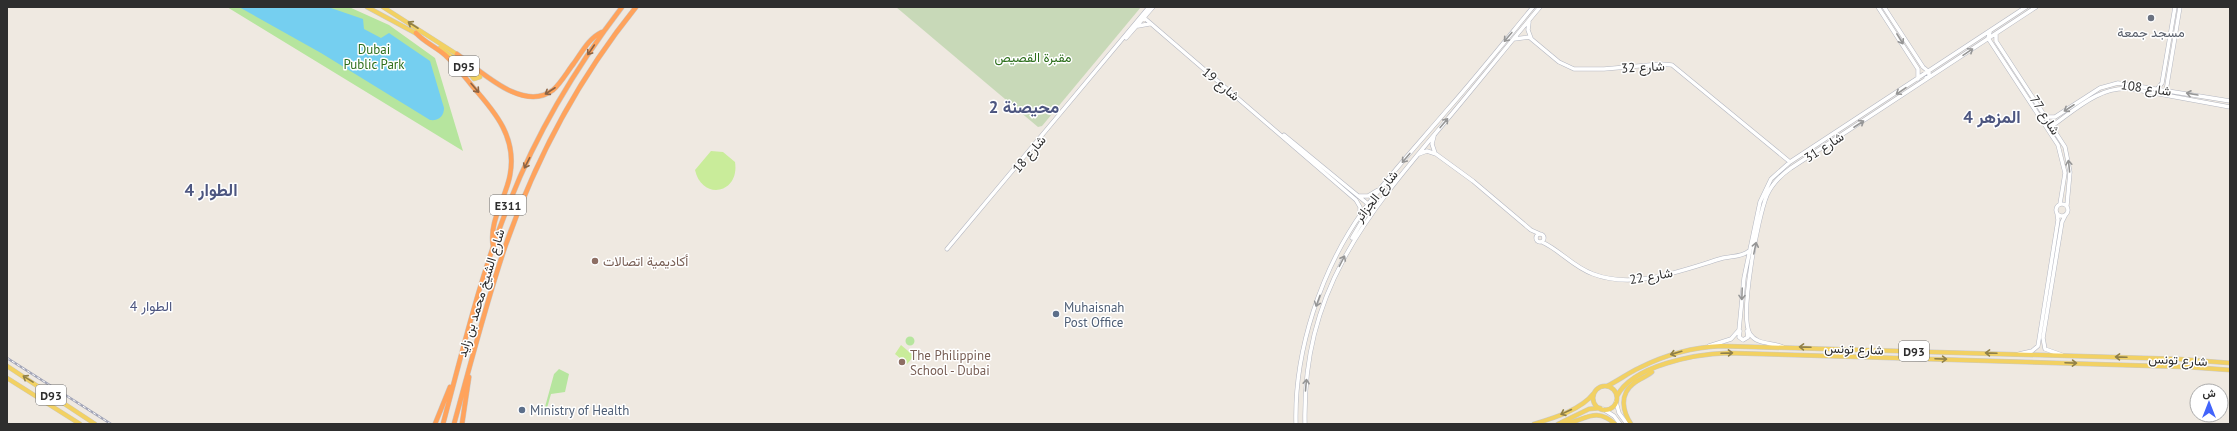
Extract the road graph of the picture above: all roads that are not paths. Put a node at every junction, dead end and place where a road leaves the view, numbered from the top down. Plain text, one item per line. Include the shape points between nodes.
1 (367, 7) edge
2 (383, 7) edge
3 (622, 7) edge
4 (636, 7) edge
5 (1153, 7) edge
6 (1533, 7) edge
7 (1539, 7) edge
8 (1878, 7) edge
9 (1884, 7) edge
10 (2026, 7) edge
11 (2036, 7) edge
12 (2175, 7) edge
13 (2180, 7) edge
14 (1149, 9) edge
15 (1142, 17) junction
16 (1530, 20) junction
17 (1149, 23) junction
18 (1136, 28) junction
19 (1995, 28) junction
20 (604, 31) junction
21 (416, 33) junction
22 (1996, 34) junction
23 (1531, 38) junction
24 (1988, 39) junction
25 (1513, 40) junction
26 (2169, 42) junction
27 (1119, 44) junction
28 (2173, 53) junction
29 (457, 54) junction
30 (1918, 60) junction
31 (1933, 69) junction
32 (1928, 72) junction
33 (1918, 79) junction
34 (2016, 80) junction
35 (2026, 85) junction
36 (1916, 86) junction
37 (2158, 88) junction
38 (2167, 90) junction
39 (2160, 94) junction
40 (2083, 98) junction
41 (2230, 101) edge
42 (2082, 106) junction
43 (2230, 107) edge
44 (2047, 117) junction
45 (1849, 124) junction
46 (2045, 124) junction
47 (2052, 126) junction
48 (1435, 133) junction
49 (1281, 134) junction
50 (1838, 137) junction
51 (1436, 154) junction
52 (1782, 154) junction
53 (1415, 157) junction
54 (1796, 159) junction
55 (1790, 162) junction
56 (1784, 166) junction
57 (1772, 187) junction
58 (1381, 188) junction
59 (1358, 196) junction
60 (1368, 204) junction
61 (2060, 204) junction
62 (2066, 205) junction
63 (2057, 213) junction
64 (2066, 214) junction
65 (1359, 216) junction
66 (1531, 230) junction
67 (1540, 234) junction
68 (1536, 238) junction
69 (1543, 240) junction
70 (1352, 241) junction
71 (493, 247) junction
72 (948, 250) dead end
73 (1749, 251) junction
74 (1738, 256) junction
75 (1746, 265) junction
76 (1747, 314) junction
77 (1741, 318) junction
78 (1708, 347) junction
79 (1783, 347) junction
80 (2019, 354) junction
81 (2062, 355) junction
82 (2230, 363) edge
83 (7, 366) edge
84 (470, 367) junction
85 (1653, 369) junction
86 (2230, 370) edge
87 (7, 378) edge
88 (454, 379) junction
89 (1607, 386) junction
90 (1594, 393) junction
91 (1616, 396) junction
92 (1616, 402) junction
93 (1602, 409) junction
94 (1564, 421) junction
95 (80, 424) edge
96 (96, 424) edge
97 (435, 424) edge
98 (443, 424) edge
99 (454, 424) edge
100 (462, 424) edge
101 (1296, 424) edge
102 (1305, 424) edge
103 (1534, 424) edge
104 (1558, 424) edge
105 (1615, 424) edge
106 (1620, 424) edge
107 (1627, 424) edge
108 (1631, 424) edge

1 - 21 main road, D95
29 -> 2 main road, D95
3 - 20 highway, شارع الشيخ محمد بن زايد / E311
4 - 84 highway, شارع الشيخ محمد بن زايد / E311 via 578,90 531,180 504,249
5 - 14 street, شارع 18
6 -> 58 street, شارع الجزائر
7 - 16 street, شارع الجزائر
8 -> 33 street via 1918,68
9 - 30 street
10 - 19 street, شارع 31
11 - 22 street, شارع 31
12 - 26 street
13 - 28 street
14 - 15 street, شارع 18
14 - 17 street
15 - 17 street, شارع 19
15 - 18 street, شارع 18
15 - 27 street, شارع 18
16 - 23 street via 1528,30
16 - 25 street, شارع الجزائر
17 - 18 street
17 - 49 street, شارع 19
18 - 27 street, شارع 18
19 - 24 street via 1988,35
19 - 31 street, شارع 31
20 -> 29 highway via 590,41 556,86 548,93 537,96 525,97 514,93
20 -> 71 highway, شارع الشيخ محمد بن زايد / E311 via 545,127 518,182
21 - 29 main road, D95 via 458,61 473,78 479,78 480,73
21 -> 71 highway via 453,63 497,114 506,130 512,163 494,227
22 - 24 street, شارع 31
22 - 35 street, شارع 77 via 1996,41
23 - 25 street via 1522,36
23 - 52 street, شارع 32 via 1559,62 1578,70 1672,65
24 - 34 street, شارع 77
36 -> 24 street, شارع 31
48 -> 25 street, شارع الجزائر
26 - 28 street via 2169,53
26 - 37 street via 2162,83
27 - 72 street, شارع 18
28 - 38 street
30 - 31 street via 1926,68
30 - 32 street
31 - 32 street, شارع 31
32 - 33 street, شارع 31
32 - 36 street via 1928,76
33 -> 45 street, شارع 31
34 - 35 street via 2020,79
34 - 46 street, شارع 77
35 - 44 street, شارع 77
50 -> 36 street, شارع 31
37 - 38 street, شارع 108
37 - 40 street, شارع 108 via 2115,83
38 - 39 street
41 -> 38 street, شارع 108
39 - 42 street, شارع 108 via 2116,88 2103,92
39 - 43 street, شارع 108
40 - 42 street via 2080,103
40 -> 44 street, شارع 108 via 2055,117
42 - 47 street, شارع 108
44 - 47 street, شارع 77
45 - 50 street via 1838,133
45 - 54 street, شارع 31
46 - 47 street via 2048,127
46 - 61 street, شارع 77 via 2058,145 2064,164 2065,178
62 -> 47 street, شارع 77 via 2070,176 2069,159
48 - 51 street via 1432,144
48 - 53 street, شارع الجزائر
49 - 59 street, شارع 19
49 - 65 street, شارع 19 via 1356,200 1360,207
50 - 57 street, شارع 31 via 1787,170
51 - 53 street via 1425,152
51 - 66 street via 1473,181
52 - 54 street via 1790,159
52 - 55 street, شارع 32
52 - 56 street
53 - 70 street, شارع الجزائر
54 - 55 street, شارع 31
55 - 56 street, شارع 31
55 - 57 street via 1775,179
56 - 73 street, شارع 31 via 1771,179 1762,196
76 -> 57 street, شارع 31 via 1751,267 1764,204
58 - 59 street via 1368,196
58 - 60 street, شارع الجزائر
59 - 60 street, شارع 19
60 - 65 street, شارع الجزائر
60 - 70 street via 1368,211
61 - 62 street
61 - 63 street via 2056,207
62 - 64 street via 2069,210
63 - 64 street via 2060,216
63 - 80 street via 2038,346 2032,351
64 - 81 street via 2062,222 2043,341 2046,350
65 -> 101 street, شارع الجزائر via 1334,261 1316,307 1301,365
66 - 67 street
66 - 68 street
67 - 68 street
67 - 69 street
68 - 69 street via 1537,241
69 - 74 street, شارع 22 via 1584,271 1620,281 1650,278
102 -> 70 street, شارع الجزائر via 1306,376 1314,336 1333,279
71 - 88 highway, شارع الشيخ محمد بن زايد / E311
73 - 74 street, شارع 22
73 - 75 street, شارع 31
74 - 75 street via 1744,259
75 -> 77 street, شارع 31
76 - 77 street via 1748,336 1744,340 1739,336
76 - 79 street, شارع 31 via 1748,329 1753,337 1761,342
77 - 78 street, شارع 31 via 1739,330 1733,338
78 - 79 main road, شارع تونس / D93
78 -> 89 main road, شارع تونس / D93 via 1662,358
80 -> 79 main road, شارع تونس / D93
80 - 81 main road, شارع تونس / D93
82 -> 81 main road, شارع تونس / D93
96 -> 83 main road, D93
84 - 99 highway, شارع الشيخ محمد بن زايد / E311
84 - 100 highway
85 -> 86 main road, شارع تونس / D93 via 1687,358 1728,353
85 - 91 main road, شارع تونس / D93 via 1628,382
85 - 108 main road via 1625,394 1623,410
87 - 95 main road, D93
88 - 97 highway
88 - 98 highway, شارع الشيخ محمد بن زايد / E311
89 - 90 main road via 1599,387
89 - 91 main road
90 - 93 main road via 1595,404
90 -> 103 main road via 1575,408
91 - 92 main road
92 - 93 main road via 1609,409
92 - 107 street via 1619,413
93 - 94 main road via 1589,409
93 - 106 street via 1614,416
94 - 104 main road
94 - 105 main road via 1569,422 1592,415 1606,418

